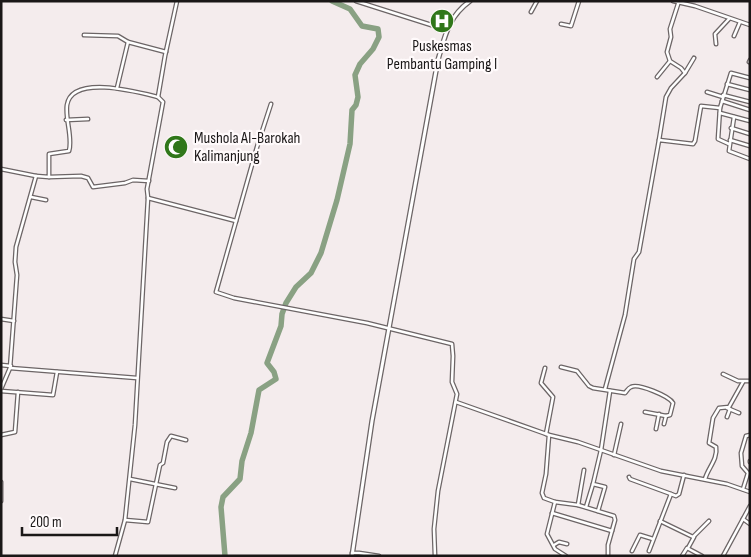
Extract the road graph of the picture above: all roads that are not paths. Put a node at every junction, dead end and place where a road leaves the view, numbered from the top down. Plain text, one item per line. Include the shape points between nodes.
1 (177, 1) edge
2 (356, 1) edge
3 (470, 1) edge
4 (537, 1) edge
5 (579, 1) edge
6 (673, 1) edge
7 (679, 2) edge
8 (531, 12) dead end
9 (729, 18) junction
10 (740, 22) junction
11 (561, 24) dead end
12 (750, 25) edge
13 (447, 30) junction
14 (84, 35) dead end
15 (734, 36) dead end
16 (128, 42) junction
17 (716, 44) dead end
18 (166, 52) junction
19 (694, 58) dead end
20 (670, 61) junction
21 (685, 73) junction
22 (657, 77) dead end
23 (750, 78) edge
24 (727, 84) junction
25 (117, 88) junction
26 (750, 90) edge
27 (707, 92) dead end
28 (723, 96) junction
29 (158, 97) junction
30 (722, 101) junction
31 (750, 102) edge
32 (271, 104) dead end
33 (720, 108) junction
34 (750, 110) edge
35 (720, 113) junction
36 (734, 117) junction
37 (88, 119) dead end
38 (66, 120) junction
39 (750, 121) edge
40 (732, 128) junction
41 (750, 134) edge
42 (659, 140) junction
43 (730, 142) junction
44 (750, 146) edge
45 (750, 159) edge
46 (1, 169) edge
47 (36, 176) junction
48 (49, 177) junction
49 (149, 181) junction
50 (31, 197) junction
51 (148, 198) junction
52 (46, 200) dead end
53 (236, 221) junction
54 (1, 320) edge
55 (14, 321) junction
56 (388, 329) junction
57 (1, 365) edge
58 (10, 367) junction
59 (561, 367) dead end
60 (545, 368) dead end
61 (57, 372) junction
62 (724, 374) dead end
63 (138, 378) junction
64 (750, 381) edge
65 (743, 382) junction
66 (606, 389) junction
67 (1, 390) edge
68 (610, 391) junction
69 (18, 392) junction
70 (456, 402) junction
71 (729, 408) junction
72 (645, 412) dead end
73 (739, 413) dead end
74 (659, 414) junction
75 (666, 416) junction
76 (727, 416) dead end
77 (622, 424) dead end
78 (664, 424) dead end
79 (656, 429) dead end
80 (1, 435) edge
81 (548, 435) junction
82 (750, 435) edge
83 (185, 439) dead end
84 (601, 450) junction
85 (614, 455) junction
86 (584, 470) dead end
87 (684, 475) junction
88 (629, 477) dead end
89 (704, 479) junction
90 (130, 480) junction
91 (1, 482) edge
92 (593, 484) junction
93 (156, 485) junction
94 (175, 488) dead end
95 (743, 489) junction
96 (750, 492) edge
97 (671, 494) junction
98 (1, 500) edge
99 (554, 502) junction
100 (578, 505) junction
101 (750, 506) edge
102 (586, 508) junction
103 (598, 511) junction
104 (552, 513) junction
105 (742, 519) junction
106 (125, 520) junction
107 (660, 521) junction
108 (708, 521) dead end
109 (750, 524) edge
110 (612, 531) junction
111 (695, 536) junction
112 (653, 539) junction
113 (567, 544) dead end
114 (554, 545) junction
115 (688, 548) junction
116 (632, 551) dead end
117 (648, 551) dead end
118 (352, 554) edge
119 (115, 556) edge
120 (379, 556) edge
121 (435, 556) edge
122 (566, 556) edge
123 (608, 556) edge
124 (682, 556) edge
125 (702, 556) edge
126 (723, 556) edge

1 - 18 street
2 - 13 street
3 - 13 street via 457,12
4 - 8 street
5 - 11 street via 571,26
6 - 7 street
7 - 9 street
7 - 20 street via 670,29 667,52
9 - 10 street
9 - 17 street via 715,34
10 - 12 street
10 - 15 street
13 - 56 street via 438,60
14 - 16 street via 118,36
16 - 18 street
16 - 25 street
18 - 29 street
19 - 21 street
20 - 21 street
20 - 22 street
21 - 42 street via 666,97
23 - 24 street via 731,73
24 - 26 street
24 - 28 street
25 - 29 street
25 - 38 street via 76,91 67,102
27 - 28 street
28 - 30 street
28 - 31 street
29 - 49 street via 163,102
30 - 33 street
30 - 34 street
32 - 53 street
33 - 35 street
33 - 42 street via 701,106 693,144
35 - 36 street
35 - 43 street via 718,139
36 - 39 street
36 - 40 street
37 - 38 street
38 - 48 street via 70,148 67,152 49,154
40 - 41 street
40 - 43 street
42 - 66 street via 639,252 634,259 625,314
43 - 44 street
43 - 45 street via 730,152
46 - 47 street
47 - 48 street
47 - 50 street
48 - 49 street via 81,176 88,178 97,188 133,180
49 - 51 street
50 - 52 street
50 - 55 street via 14,255 17,275
51 - 53 street
51 - 63 street
53 - 56 street via 216,292
54 - 55 street
55 - 58 street
56 - 70 street via 452,344 452,382 457,394
56 - 118 street
57 - 58 street
58 - 61 street
58 - 67 street
59 - 66 street via 577,371 589,386
60 - 81 street via 541,383 553,397
61 - 63 street
61 - 69 street via 53,395
62 - 65 street
63 - 90 street
64 - 65 street
65 - 71 street
66 - 68 street
67 - 69 street
68 - 75 street via 625,392 632,386 658,392 672,401 670,415
68 - 84 street
69 - 80 street via 15,432
70 - 81 street
70 - 121 street via 438,491
71 - 73 street
71 - 76 street
71 - 89 street via 719,408 714,418 709,443 716,447 716,452 714,463
72 - 74 street
74 - 75 street
74 - 79 street
75 - 78 street
77 - 85 street
81 - 84 street
81 - 99 street via 542,493 544,498
82 - 95 street via 746,436 741,453 742,466 748,473
83 - 93 street via 170,436
84 - 85 street
84 - 92 street
85 - 87 street
86 - 100 street
87 - 89 street
87 - 97 street via 679,494
88 - 97 street
89 - 95 street
90 - 93 street
90 - 106 street
91 - 98 street
92 - 102 street
92 - 103 street via 605,487
93 - 94 street
93 - 106 street via 148,522
95 - 96 street
97 - 107 street
99 - 100 street
99 - 104 street
100 - 102 street
101 - 105 street
102 - 103 street
103 - 110 street via 615,518
104 - 110 street
104 - 114 street via 547,531
105 - 109 street
105 - 126 street
106 - 119 street
107 - 111 street
107 - 112 street
108 - 111 street
110 - 123 street
111 - 115 street
112 - 116 street via 640,535
112 - 117 street
113 - 114 street via 559,542
114 - 122 street via 559,553
115 - 124 street
115 - 125 street
118 - 120 street

